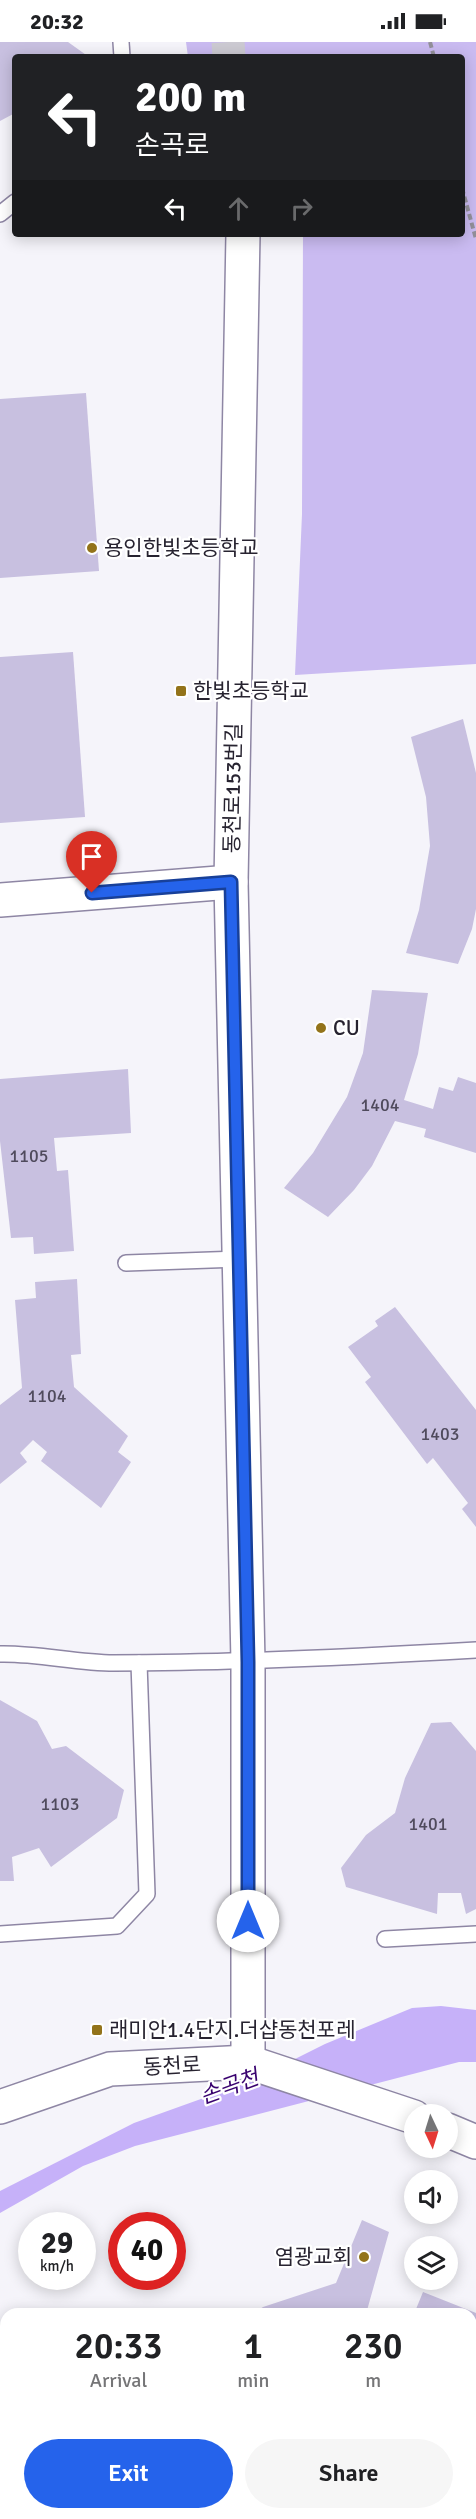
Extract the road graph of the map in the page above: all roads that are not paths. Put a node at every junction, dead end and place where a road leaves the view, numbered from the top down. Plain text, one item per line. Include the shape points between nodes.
1 (12, 204) edge
2 (0, 214) edge
3 (243, 237) edge
4 (231, 882) junction
5 (0, 900) edge
6 (239, 1259) junction
7 (126, 1263) dead end
8 (476, 1650) edge
9 (0, 1654) edge
10 (248, 1662) junction
11 (139, 1663) junction
12 (0, 1934) edge
13 (476, 1934) edge
14 (385, 1939) dead end
15 (248, 2062) junction
16 (0, 2107) edge
17 (404, 2113) edge
18 (458, 2135) edge
19 (476, 2142) edge

1 - 2 lane
3 - 4 street, 동천로153번길
4 - 5 street
4 - 6 street, 동천로153번길
6 - 7 lane
6 - 10 street, 동천로153번길
8 - 10 lane
9 - 11 lane
10 - 11 lane
10 - 15 street, 동천로153번길
11 - 12 lane via 147,1894 117,1926
13 - 14 lane
15 - 16 street, 동천로 via 110,2069
15 - 17 street, 동천로
18 - 19 street

